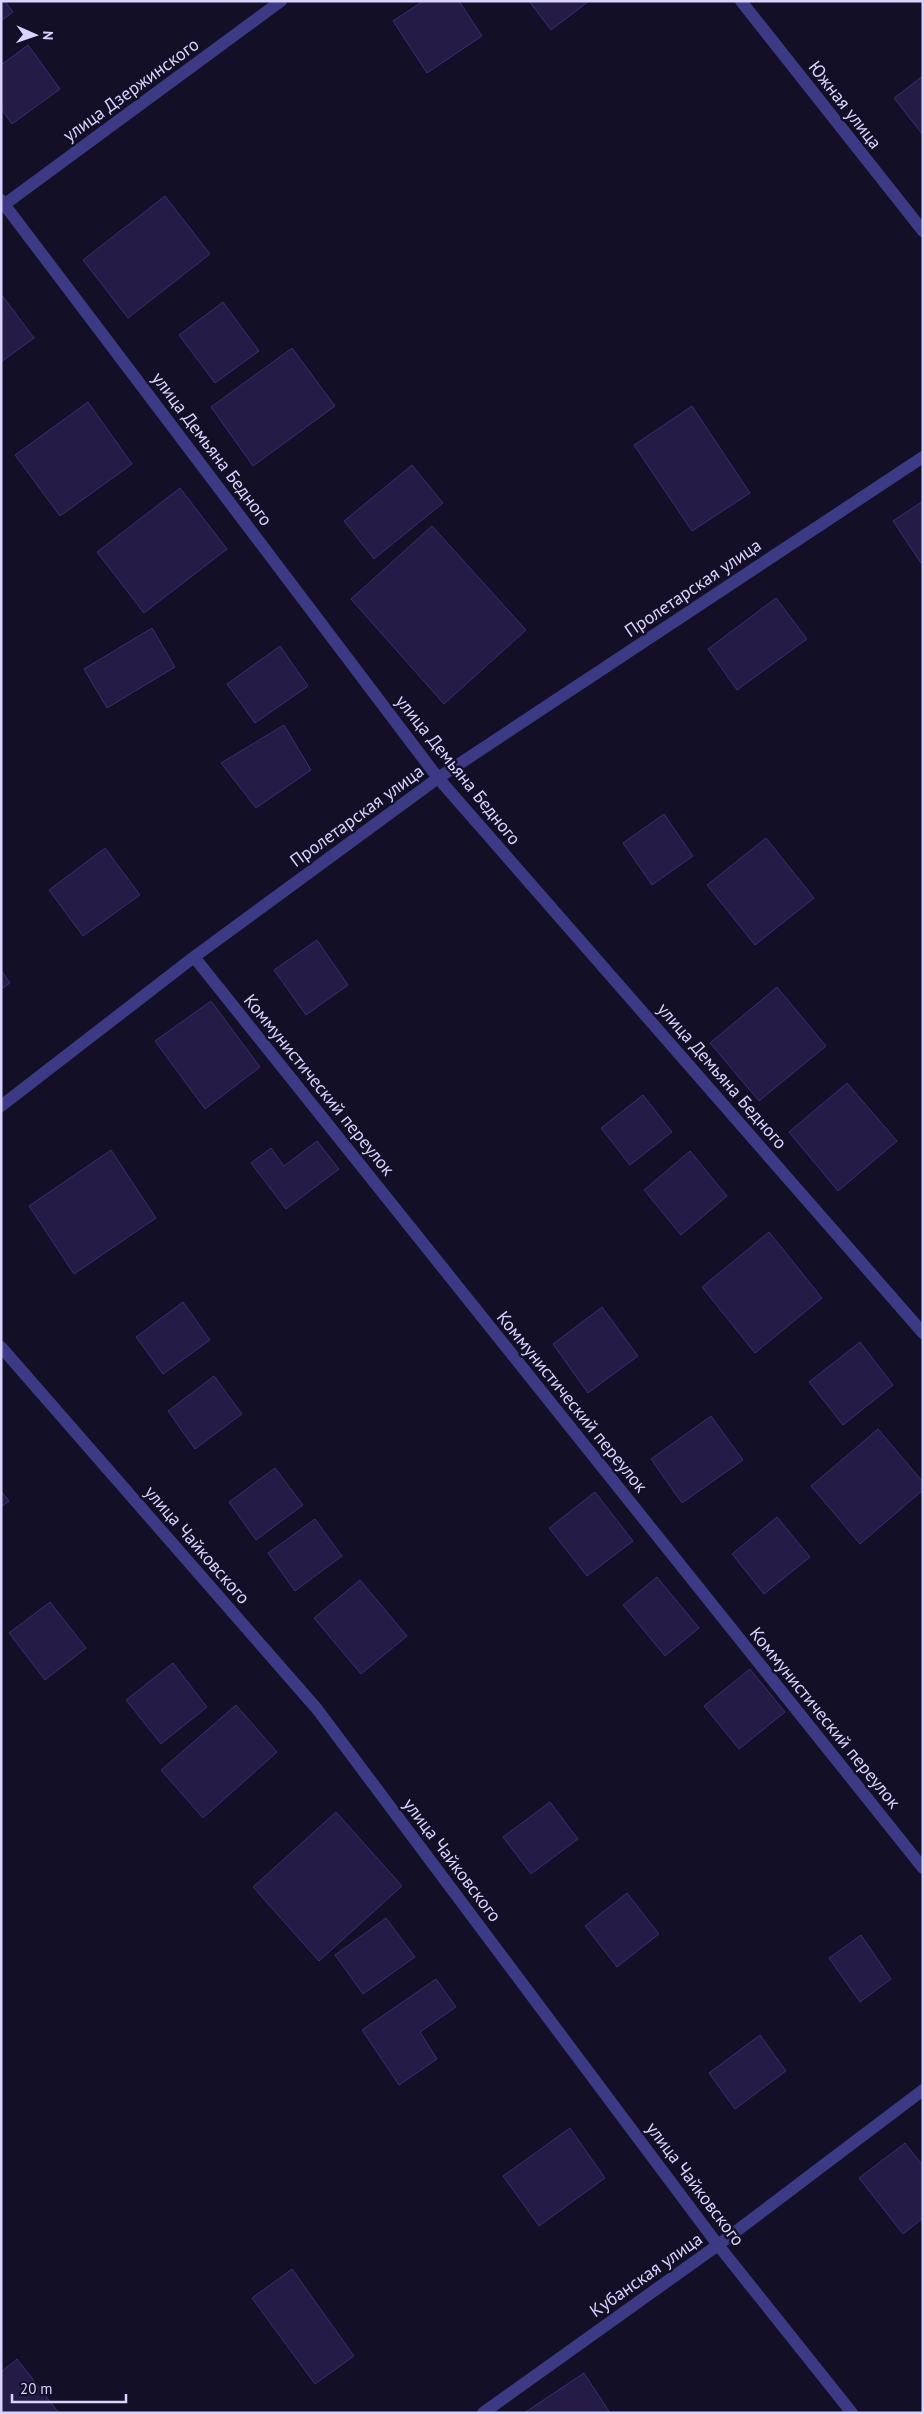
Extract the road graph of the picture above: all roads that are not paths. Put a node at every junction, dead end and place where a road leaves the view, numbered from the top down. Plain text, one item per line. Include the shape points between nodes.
1 (281, 1) edge
2 (741, 1) edge
3 (2, 204) edge
4 (923, 231) edge
5 (923, 456) edge
6 (438, 778) junction
7 (194, 957) junction
8 (1, 1106) edge
9 (923, 1333) edge
10 (1, 1347) edge
11 (923, 1868) edge
12 (923, 2090) edge
13 (718, 2245) junction
14 (483, 2413) edge
15 (852, 2413) edge

1 - 3 street, улица Дзержинского
2 - 4 street, Южная улица
3 - 6 street, улица Демьяна Бедного
5 - 6 street, Пролетарская улица
6 - 7 street, Пролетарская улица
6 - 9 street, улица Демьяна Бедного
7 - 8 street, Пролетарская улица
7 - 11 street, Коммунистический переулок
10 - 13 street, улица Чайковского via 317,1709
12 - 13 street, Кубанская улица
13 - 14 street, Кубанская улица
13 - 15 street, улица Чайковского

